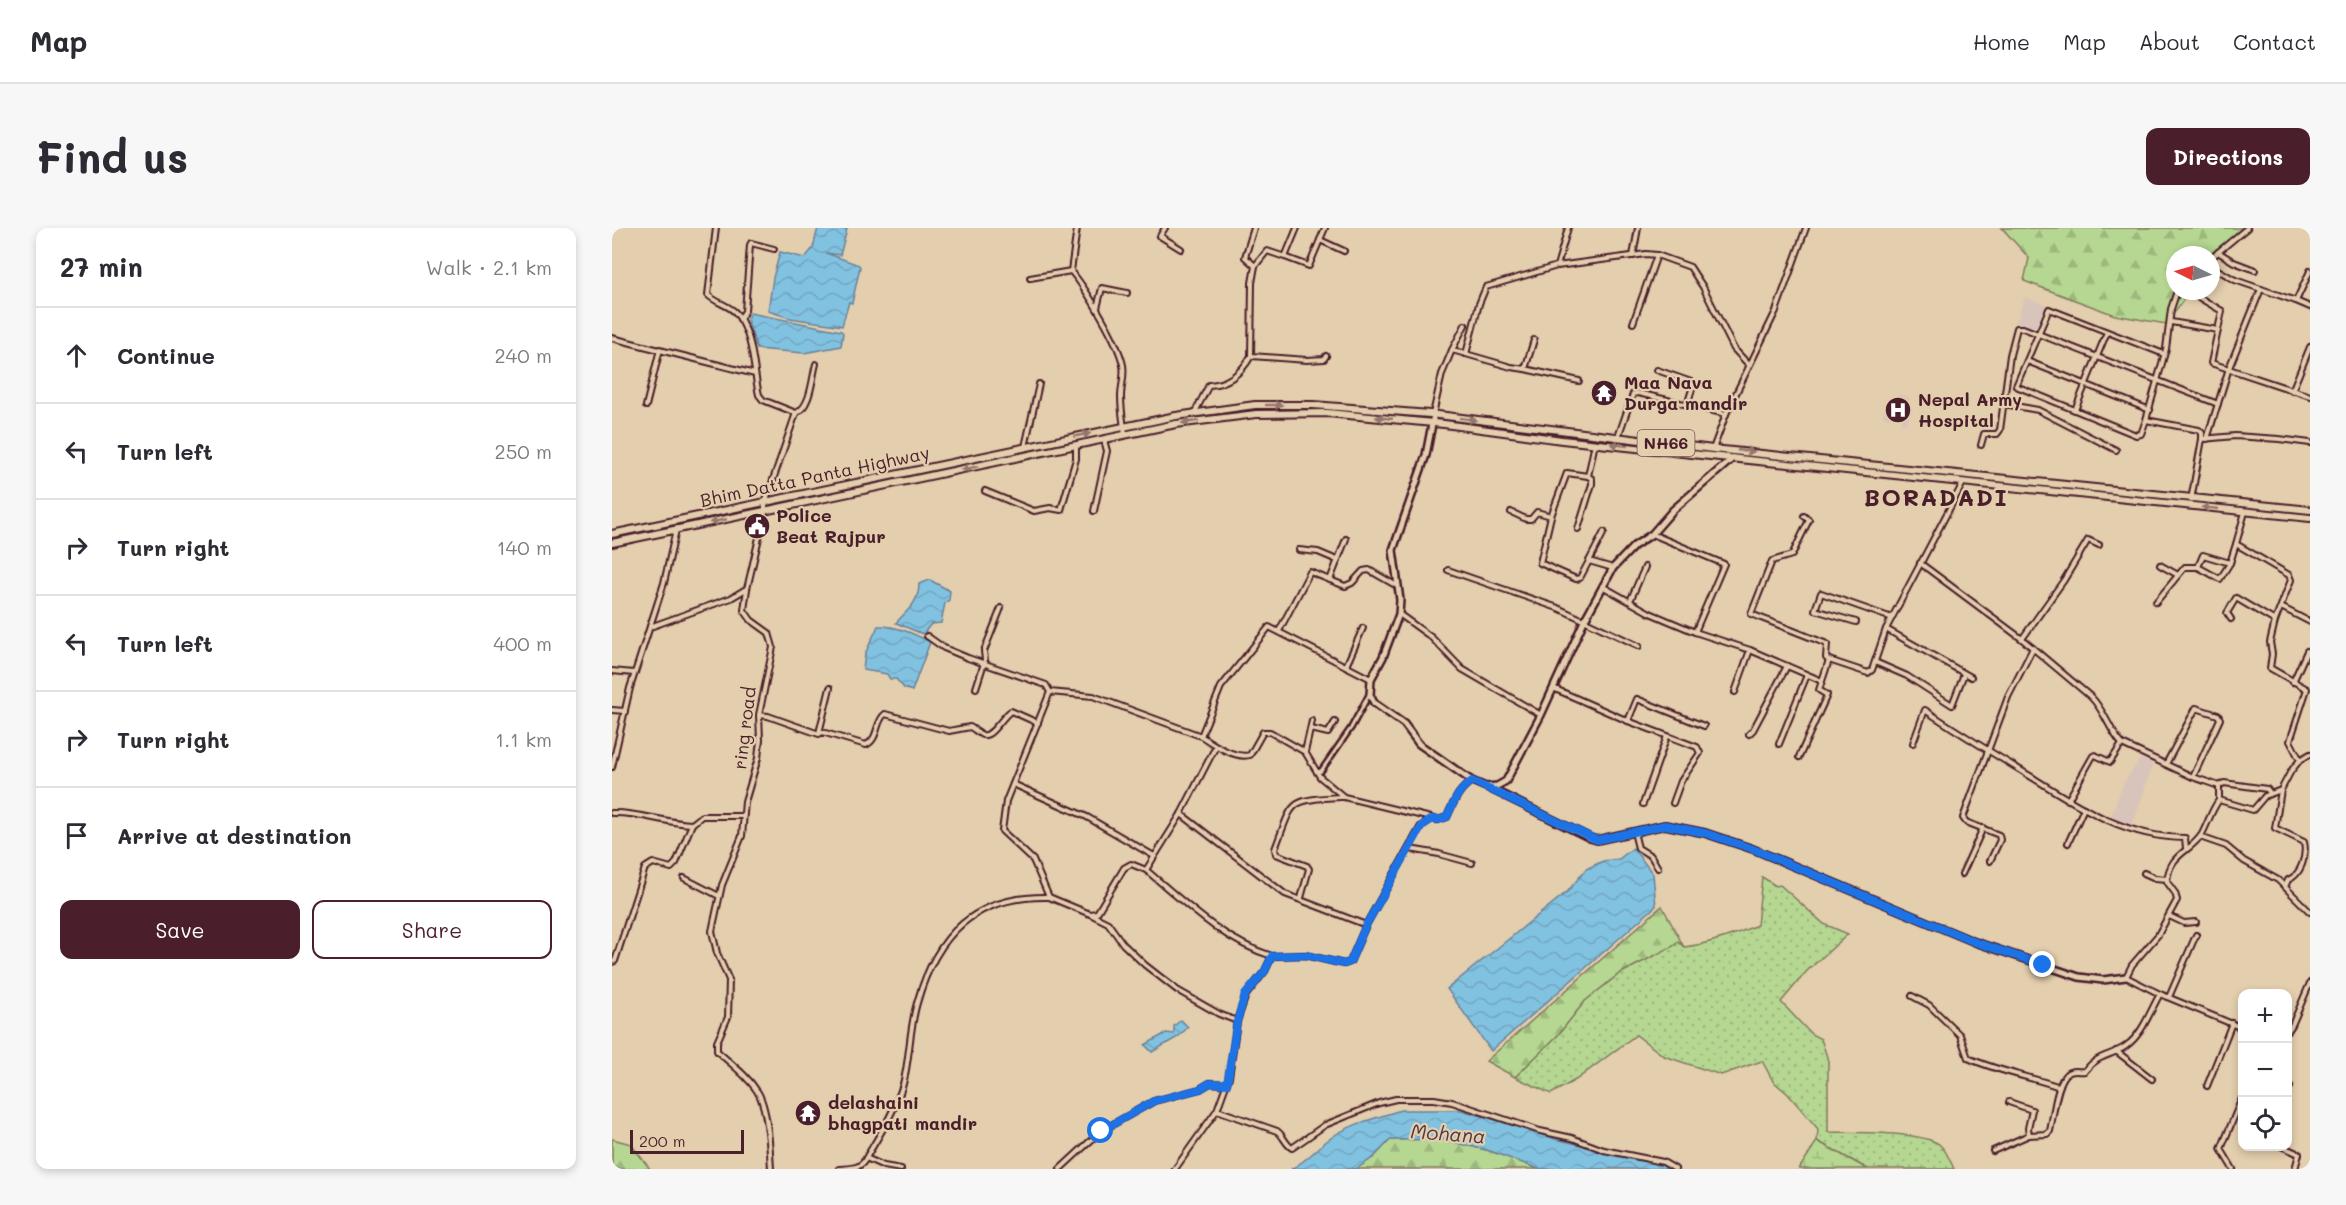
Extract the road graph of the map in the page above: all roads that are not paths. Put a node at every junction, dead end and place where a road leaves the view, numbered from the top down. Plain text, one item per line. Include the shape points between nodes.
1 (716, 228) edge
2 (1077, 228) edge
3 (1165, 228) edge
4 (1254, 228) edge
5 (1297, 228) edge
6 (1325, 228) edge
7 (1568, 228) edge
8 (1638, 228) edge
9 (1806, 228) edge
10 (2247, 228) edge
11 (1320, 240) junction
12 (774, 249) dead end
13 (1182, 249) dead end
14 (2220, 250) edge
15 (1344, 251) dead end
16 (2220, 253) edge
17 (1657, 255) junction
18 (1633, 256) junction
19 (1285, 257) junction
20 (1255, 266) junction
21 (1557, 266) junction
22 (2255, 270) dead end
23 (1071, 271) junction
24 (2220, 271) edge
25 (2310, 271) edge
26 (1030, 278) dead end
27 (2308, 279) edge
28 (2261, 289) junction
29 (1127, 293) dead end
30 (2174, 300) edge
31 (2203, 300) edge
32 (2296, 301) junction
33 (2310, 308) edge
34 (1097, 309) junction
35 (740, 320) junction
36 (2171, 322) junction
37 (1633, 323) dead end
38 (1465, 325) dead end
39 (2218, 330) junction
40 (2107, 332) junction
41 (2038, 334) junction
42 (612, 338) edge
43 (1534, 340) dead end
44 (2310, 347) edge
45 (660, 349) junction
46 (1452, 350) junction
47 (1466, 354) junction
48 (2164, 354) junction
49 (1251, 356) junction
50 (1326, 356) dead end
51 (2097, 357) junction
52 (2026, 361) junction
53 (816, 364) dead end
54 (1749, 365) junction
55 (2229, 368) junction
56 (1526, 369) junction
57 (1658, 370) dead end
58 (755, 374) junction
59 (1579, 381) dead end
60 (2157, 382) junction
61 (1039, 384) dead end
62 (2087, 385) junction
63 (2292, 391) junction
64 (2310, 396) edge
65 (2004, 404) junction
66 (2218, 404) junction
67 (1687, 405) junction
68 (645, 406) dead end
69 (2075, 410) junction
70 (2150, 410) junction
71 (1195, 412) junction
72 (796, 413) junction
73 (1432, 414) junction
74 (1726, 414) junction
75 (2146, 420) junction
76 (1433, 423) junction
77 (1124, 431) junction
78 (1618, 436) junction
79 (1104, 439) junction
80 (2205, 439) junction
81 (1595, 442) junction
82 (2310, 443) edge
83 (1076, 445) junction
84 (1981, 445) dead end
85 (1025, 447) junction
86 (1713, 449) junction
87 (2116, 450) dead end
88 (1733, 458) junction
89 (1588, 476) junction
90 (1964, 482) junction
91 (985, 491) dead end
92 (2191, 498) junction
93 (765, 503) junction
94 (2190, 506) junction
95 (2310, 510) edge
96 (1094, 511) dead end
97 (765, 512) junction
98 (1511, 512) dead end
99 (2245, 512) junction
100 (1551, 516) junction
101 (1804, 516) dead end
102 (2310, 518) edge
103 (676, 529) junction
104 (1578, 529) dead end
105 (1604, 532) dead end
106 (612, 534) edge
107 (1652, 534) junction
108 (1346, 539) dead end
109 (612, 543) edge
110 (2236, 544) junction
111 (2099, 545) dead end
112 (1299, 550) dead end
113 (1337, 560) junction
114 (1589, 561) junction
115 (1920, 563) junction
116 (2230, 563) junction
117 (2160, 565) dead end
118 (1645, 567) dead end
119 (2198, 567) junction
120 (1613, 568) junction
121 (1448, 570) dead end
122 (2178, 575) junction
123 (1330, 580) junction
124 (1398, 586) junction
125 (1602, 586) junction
126 (747, 589) junction
127 (1630, 601) junction
128 (2156, 603) dead end
129 (2281, 607) junction
130 (1001, 608) dead end
131 (1400, 614) junction
132 (1892, 618) junction
133 (2231, 619) dead end
134 (1584, 621) junction
135 (2275, 621) junction
136 (1856, 622) dead end
137 (2310, 622) edge
138 (1363, 628) dead end
139 (649, 629) junction
140 (1886, 629) junction
141 (1279, 631) junction
142 (1695, 632) junction
143 (927, 636) dead end
144 (2022, 639) junction
145 (1639, 646) dead end
146 (2032, 648) junction
147 (1750, 650) junction
148 (2307, 651) dead end
149 (1828, 660) junction
150 (1875, 662) junction
151 (982, 663) junction
152 (1346, 666) junction
153 (1787, 666) junction
154 (612, 670) edge
155 (634, 673) junction
156 (1964, 674) junction
157 (1807, 675) junction
158 (1971, 677) dead end
159 (1371, 678) junction
160 (1822, 681) junction
161 (2293, 682) junction
162 (830, 688) dead end
163 (976, 688) dead end
164 (1553, 688) junction
165 (1050, 692) junction
166 (1736, 692) dead end
167 (1370, 693) junction
168 (612, 710) edge
169 (625, 711) junction
170 (759, 715) junction
171 (1541, 715) junction
172 (1312, 721) dead end
173 (1628, 721) junction
174 (1335, 722) dead end
175 (1038, 723) junction
176 (1704, 726) dead end
177 (1311, 729) junction
178 (819, 734) junction
179 (1749, 734) dead end
180 (1201, 735) junction
181 (1667, 736) junction
182 (1913, 743) dead end
183 (1779, 744) dead end
184 (2122, 744) junction
185 (1216, 746) junction
186 (1305, 752) junction
187 (1987, 752) junction
188 (2310, 754) edge
189 (1799, 757) dead end
190 (2300, 760) junction
191 (2166, 764) junction
192 (612, 767) edge
193 (1317, 772) junction
194 (2193, 777) junction
195 (1472, 781) junction
196 (1013, 784) junction
197 (2219, 786) junction
198 (1486, 787) junction
199 (2281, 790) junction
200 (2270, 793) junction
201 (1344, 797) junction
202 (2068, 800) junction
203 (2219, 800) junction
204 (1673, 803) dead end
205 (1643, 804) dead end
206 (2084, 808) junction
207 (612, 813) edge
208 (1181, 814) junction
209 (743, 816) junction
210 (1432, 819) junction
211 (692, 824) junction
212 (1983, 828) junction
213 (1637, 833) junction
214 (2200, 837) junction
215 (2068, 843) dead end
216 (2186, 848) junction
217 (1410, 849) junction
218 (1154, 856) junction
219 (1990, 861) dead end
220 (1472, 864) dead end
221 (1658, 868) dead end
222 (1146, 870) junction
223 (2144, 873) dead end
224 (1962, 874) dead end
225 (684, 878) dead end
226 (2167, 879) junction
227 (2285, 887) junction
228 (719, 896) junction
229 (1050, 897) junction
230 (1301, 898) junction
231 (2310, 912) edge
232 (1090, 914) junction
233 (2169, 916) junction
234 (2196, 922) dead end
235 (1366, 925) junction
236 (2196, 935) dead end
237 (1272, 956) junction
238 (612, 962) edge
239 (2126, 977) junction
240 (2310, 983) edge
241 (2160, 994) junction
242 (1912, 996) dead end
243 (2169, 998) junction
244 (1237, 1021) junction
245 (2232, 1023) junction
246 (2292, 1025) edge
247 (2238, 1026) edge
248 (2116, 1051) junction
249 (2152, 1079) dead end
250 (1227, 1084) junction
251 (2061, 1085) junction
252 (2207, 1086) dead end
253 (2009, 1102) dead end
254 (2238, 1107) edge
255 (1217, 1110) junction
256 (2029, 1135) junction
257 (1993, 1151) dead end
258 (2292, 1151) edge
259 (866, 1158) junction
260 (771, 1169) edge
261 (839, 1169) edge
262 (902, 1169) edge
263 (1060, 1169) edge
264 (1175, 1169) edge
265 (1675, 1169) edge
266 (2233, 1169) edge
267 (2295, 1169) edge

1 - 35 street via 708,295 735,312
2 - 23 street
3 - 13 street via 1160,236
4 - 20 street via 1245,257
5 - 19 street
6 - 11 street
7 - 21 street
8 - 18 street
9 - 54 street via 1776,311
10 - 14 street
11 - 15 street
11 - 19 street via 1309,266
12 - 35 street via 750,245 745,311
16 - 22 street
17 - 18 street
17 - 37 street
17 - 54 street via 1689,267 1734,349
18 - 21 street
19 - 20 street via 1267,251
20 - 49 street
21 - 47 street via 1486,286
23 - 26 street
23 - 34 street
24 - 28 street
25 - 27 street
27 - 32 street
28 - 32 street
28 - 55 street
29 - 34 street via 1102,288
30 - 36 street
31 - 39 street via 2222,311
32 - 33 street
34 - 77 street via 1123,364
35 - 58 street via 750,343
36 - 39 street
36 - 48 street
38 - 46 street
39 - 55 street via 2211,363
40 - 41 street via 2051,309
40 - 48 street
40 - 51 street
41 - 51 street
41 - 52 street
41 - 65 street via 2017,328
42 - 45 street
43 - 56 street
44 - 63 street
45 - 58 street
45 - 68 street
46 - 47 street
46 - 73 street
47 - 56 street
48 - 60 street
49 - 50 street via 1307,360
49 - 71 street via 1230,379 1209,386
51 - 60 street
51 - 62 street
52 - 62 street
52 - 69 street via 2017,388
53 - 72 street, ring road via 805,405
54 - 74 street
55 - 63 street
55 - 66 street
56 - 59 street
57 - 67 street via 1694,383
58 - 72 street via 763,400
60 - 66 street
60 - 70 street
61 - 85 street
62 - 69 street
62 - 70 street
63 - 64 street
65 - 84 street via 2000,430 1984,434
65 - 87 street via 2038,410
66 - 80 street
67 - 74 street
67 - 78 street via 1633,394
69 - 75 street via 2139,436
70 - 75 street
71 -> 73 highway, NH66 via 1255,405 1313,405
71 - 77 highway, NH66
72 - 93 street, ring road
73 - 76 main road
73 -> 78 highway, NH66
74 - 86 street
75 - 80 street via 2200,431
76 -> 77 highway, NH66 via 1327,413 1256,414
76 - 81 highway, NH66
76 - 124 main road via 1393,550
77 - 79 highway, NH66
85 -> 77 highway, NH66
78 - 86 highway, NH66
79 - 83 highway, NH66
79 - 96 street via 1107,451
80 - 82 street via 2235,436
80 - 92 street
88 -> 81 highway, NH66
81 - 89 street
83 - 91 street via 1076,459 1061,510 1034,511
83 -> 97 highway, Bhim Datta Panta Highway / NH66
85 - 93 highway, Bhim Datta Panta Highway / NH66
86 -> 92 highway, NH66
88 - 90 highway, NH66
88 - 107 main road via 1673,510
89 - 100 street via 1567,473
89 - 104 street via 1592,484
90 - 94 highway, NH66
90 - 115 street
92 - 94 street
92 - 95 highway, NH66
93 - 97 street, ring road
93 - 106 highway, Bhim Datta Panta Highway / NH66
99 -> 94 highway, NH66
97 -> 103 highway, Bhim Datta Panta Highway / NH66
97 - 126 street, ring road
98 - 100 street via 1526,519 1538,512
99 - 102 highway, NH66
99 - 110 street
100 - 114 street via 1540,563 1578,579
101 - 149 street via 1809,520 1792,555 1772,561 1751,614 1827,644
103 - 109 highway, Bhim Datta Panta Highway / NH66
103 - 139 street
105 - 114 street
107 - 120 main road
107 - 142 street via 1724,564
108 - 113 street
110 - 116 street
110 - 129 street via 2289,575 2291,580
111 - 144 street via 2088,540
112 - 113 street
113 - 123 street
114 - 120 street
115 - 132 street
115 - 144 street
116 - 119 street via 2203,555
116 - 119 street via 2220,579
117 - 122 street
118 - 127 street
119 - 122 street via 2186,566
120 - 125 main road
121 - 134 street via 1558,608
122 - 128 street
123 - 124 street via 1345,586 1369,570
123 - 141 street via 1310,572
124 - 131 main road
125 - 127 street
125 - 134 main road
126 - 139 street
126 - 170 street, ring road via 744,610 751,621 769,633 773,646
127 - 142 street
129 - 135 street
129 - 137 street
130 - 151 street
131 - 159 main road
131 - 171 street via 1431,637 1462,669
132 - 136 street via 1821,593 1815,610
132 - 140 street
133 - 135 street via 2227,613 2236,598
134 - 145 street
134 - 164 main road
135 - 161 street via 2270,669
138 - 152 street
139 - 155 street
140 - 150 street
140 - 156 street
141 - 152 street
141 - 180 street via 1269,627 1227,678
142 - 147 street
143 - 151 street via 944,648
144 - 146 street
146 - 184 street via 2100,705
146 - 187 street
147 - 153 street
147 - 166 street
148 - 161 street
149 - 150 street via 1868,673
149 - 160 street
150 - 156 street via 1907,676 1952,705
151 - 163 street
151 - 165 street via 1046,684
152 - 159 street
153 - 157 street
153 - 179 street
154 - 155 street
155 - 169 street
156 - 158 street
157 - 160 street
157 - 183 street
159 - 167 main road
160 - 189 street via 1820,690 1827,695
161 - 190 street via 2307,689 2290,741
162 - 178 street
164 - 171 main road
164 - 173 street
165 - 175 street
165 - 180 street via 1093,696
167 - 193 street via 1351,728
167 - 195 main road via 1372,700 1404,724 1419,744
168 - 169 street
169 - 192 street
170 - 178 street
170 - 209 street, ring road via 758,758
171 - 198 main road via 1506,781
172 - 177 street
173 - 176 street via 1637,699
173 - 181 street
174 - 177 street via 1328,733
175 - 178 street via 1011,711 986,735 970,727 949,731 885,714 870,744
175 - 196 street
177 - 186 street
180 - 185 street
181 - 204 street via 1697,747 1700,753 1681,781
181 - 205 street
182 - 187 street via 1925,710
184 - 191 street
184 - 202 street via 2110,762 2093,756
185 - 186 street via 1250,755 1263,732 1270,732
185 - 208 street
186 - 193 street
187 - 202 street
187 - 212 street via 1963,818
188 - 190 street
190 - 199 street
191 - 194 street
191 - 194 street via 2196,708 2218,715 2220,719
193 - 201 street
194 - 197 street
195 - 198 main road
195 - 210 street via 1457,795 1447,817
196 - 218 street via 1087,817
196 - 229 street via 1002,831 1033,860
197 - 200 street via 2224,783 2267,789
197 - 203 street
198 - 213 main road via 1590,838
199 - 200 street
199 - 227 street via 2275,828 2304,842 2306,849 2300,870
200 - 203 street via 2253,810
201 - 210 street
201 - 230 street via 1304,800 1287,816 1275,849 1276,854 1309,869
202 - 206 street
203 - 214 street
206 - 215 street
206 - 216 street via 2127,829 2185,838
207 - 211 street
208 - 218 street
208 - 230 street via 1270,884
209 - 211 street via 702,816
209 - 228 street, ring road via 742,836
210 - 217 street via 1422,826
211 - 238 street via 671,868 652,863 645,868
212 - 219 street via 1999,835
212 - 224 street
213 - 221 street via 1638,848 1651,856
213 - 239 main road via 1665,825 1705,833 2036,963 2079,977
214 - 216 street
214 - 227 street via 2226,846
216 - 226 street via 2174,861
217 - 220 street
217 - 235 street
218 - 222 street
222 - 232 street via 1131,864 1124,868 1097,913
222 - 237 street via 1232,937 1252,950
223 - 226 street
225 - 228 street
226 - 233 street via 2177,900
227 - 231 street
228 - 260 street, ring road via 712,930 729,980 728,1017 717,1051 759,1093 767,1120
229 - 232 street
229 - 259 street via 1026,897 994,905 969,917 948,936 916,1004 903,1082 893,1112
230 - 235 street
232 - 244 street via 1108,923 1123,944 1177,990
233 - 234 street via 2184,923
233 - 239 street
235 - 237 street via 1350,962 1344,964 1305,955
236 - 243 street
237 - 244 street via 1245,995
239 - 241 street
240 - 246 street
241 - 243 street
241 - 248 street via 2139,1033
242 - 251 street via 1929,1005 1960,1035 1968,1058 2009,1074
243 - 245 street
244 - 250 street
245 - 247 street
245 - 252 street
248 - 249 street
248 - 251 street via 2096,1059 2085,1071 2070,1072
250 - 255 street
250 - 263 street via 1210,1083 1154,1101 1101,1131
251 - 256 street via 2050,1131
253 - 256 street via 2032,1110
254 - 266 street via 2221,1149
255 - 264 street
255 - 265 street via 1277,1131 1292,1148 1325,1125 1379,1103 1434,1099 1604,1150 1663,1162
256 - 257 street
258 - 267 street via 2299,1154
259 - 261 street via 858,1168
259 - 262 street

